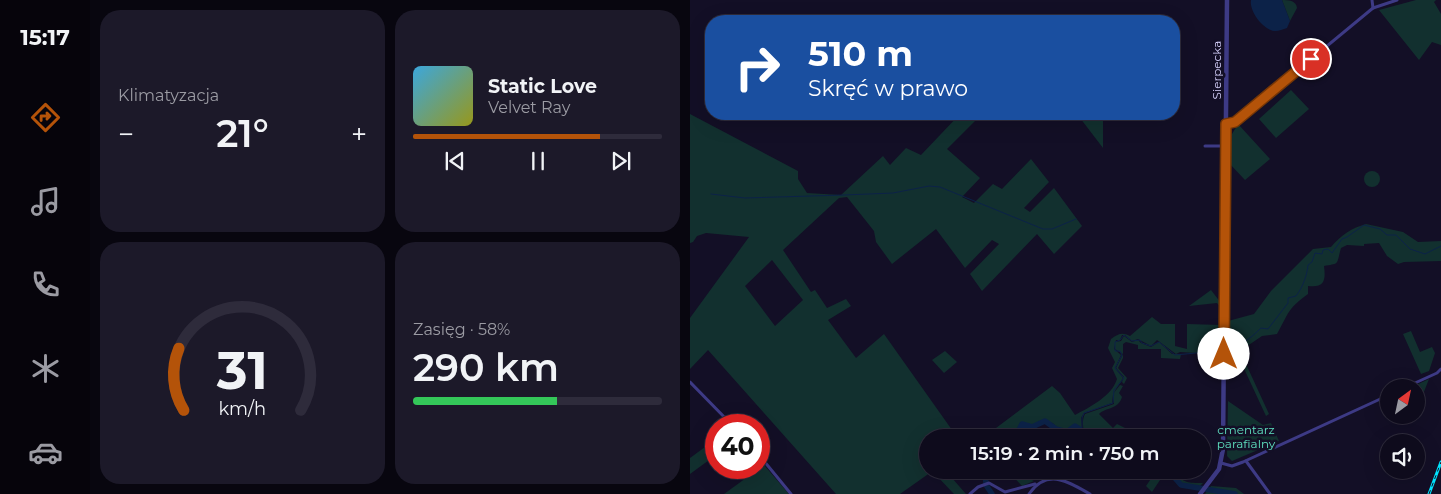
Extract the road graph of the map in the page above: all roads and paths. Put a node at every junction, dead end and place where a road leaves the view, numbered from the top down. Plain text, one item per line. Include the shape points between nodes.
1 (1227, 0) edge
2 (1372, 0) edge
3 (1397, 0) edge
4 (1373, 8) junction
5 (1226, 124) junction
6 (1206, 146) dead end
7 (1226, 146) junction
8 (1441, 369) edge
9 (1424, 379) edge
10 (690, 382) edge
11 (1380, 398) edge
12 (721, 414) edge
13 (1246, 461) junction
14 (1221, 463) junction
15 (770, 469) edge
16 (1035, 484) junction
17 (790, 494) edge
18 (970, 494) edge
19 (1029, 494) edge
20 (1090, 494) edge
21 (1200, 494) edge
22 (1270, 494) edge

1 - 5 street, Sierpecka
2 - 4 street
3 - 4 street
4 - 5 street via 1235,122
5 - 7 street, Sierpecka
6 - 7 street
7 - 14 street, Sierpecka
8 - 9 street
10 - 12 street
11 - 13 street
13 - 14 street via 1232,466
13 - 22 street
14 - 21 street
15 - 17 street
16 - 18 street via 1005,492 986,484
16 - 19 street
16 - 20 street via 1050,478 1067,482

